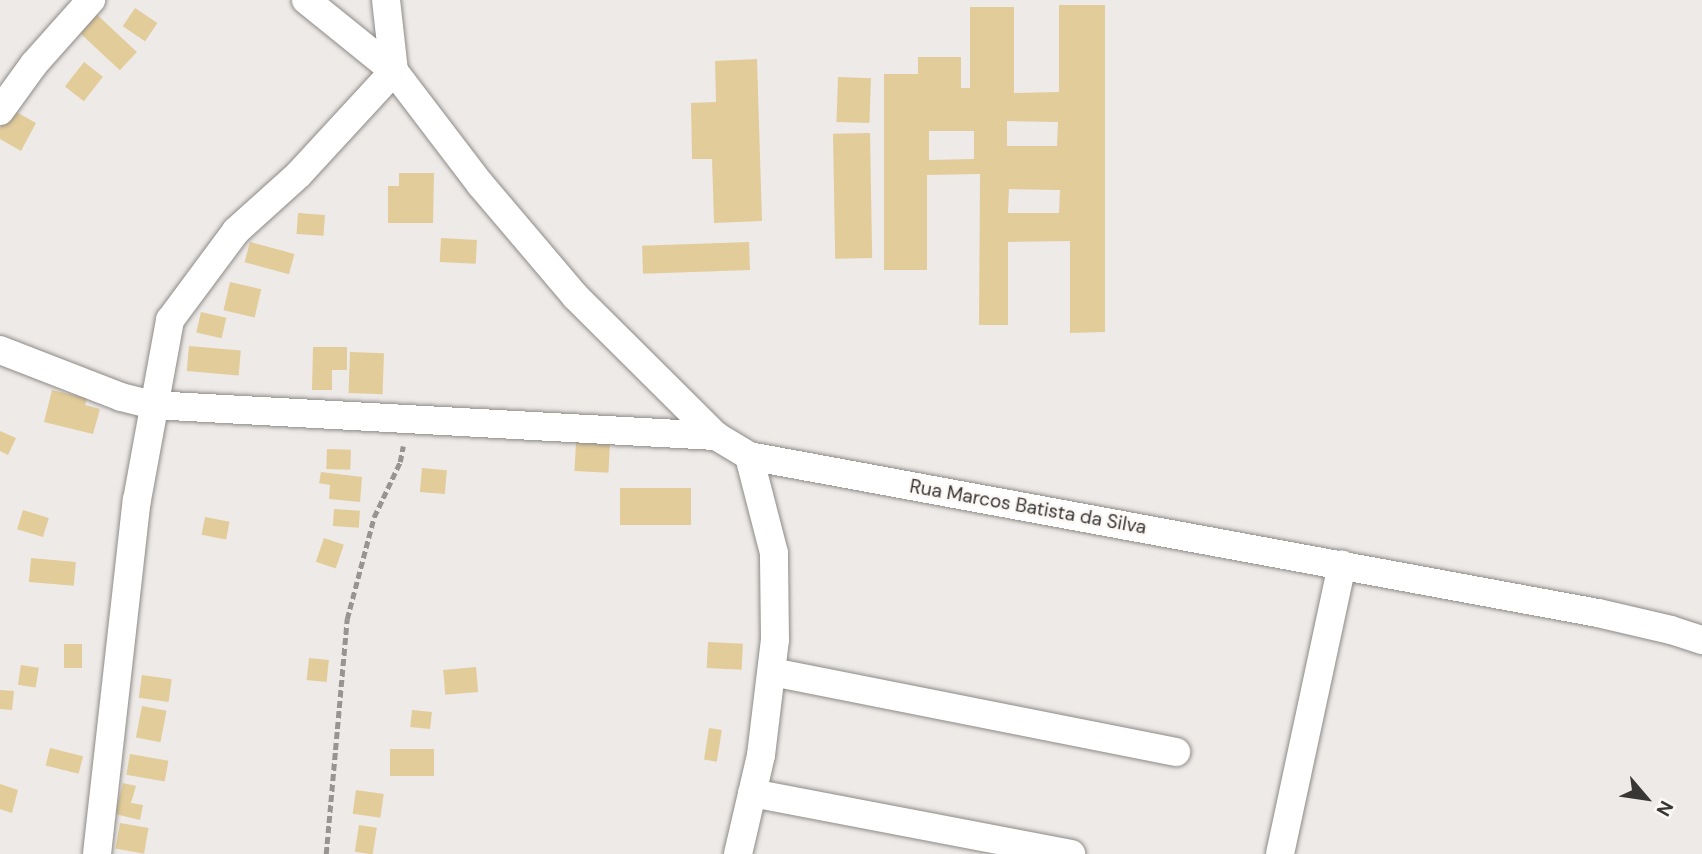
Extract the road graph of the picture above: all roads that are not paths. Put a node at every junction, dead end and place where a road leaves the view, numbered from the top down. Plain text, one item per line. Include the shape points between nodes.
1 (91, 0) edge
2 (306, 0) edge
3 (386, 0) edge
4 (394, 71) junction
5 (0, 111) edge
6 (0, 350) edge
7 (152, 405) junction
8 (716, 436) junction
9 (749, 456) junction
10 (1342, 565) junction
11 (1702, 640) edge
12 (772, 672) junction
13 (1177, 752) dead end
14 (752, 793) junction
15 (97, 854) edge
16 (738, 854) edge
17 (1071, 854) edge
18 (1280, 854) edge

1 - 5 street via 34,64
2 - 4 street
3 - 4 street
4 - 7 street via 299,174 236,232 170,320
4 - 8 street via 481,186 575,296
6 - 7 street
7 - 8 street
7 - 15 street
8 - 9 street
9 - 10 street, Rua Marcos Batista da Silva
9 - 12 street via 774,553
10 - 11 street, Rua Marcos Batista da Silva via 1598,613
10 - 18 street
12 - 13 street
12 - 14 street
14 - 16 street
14 - 17 street

